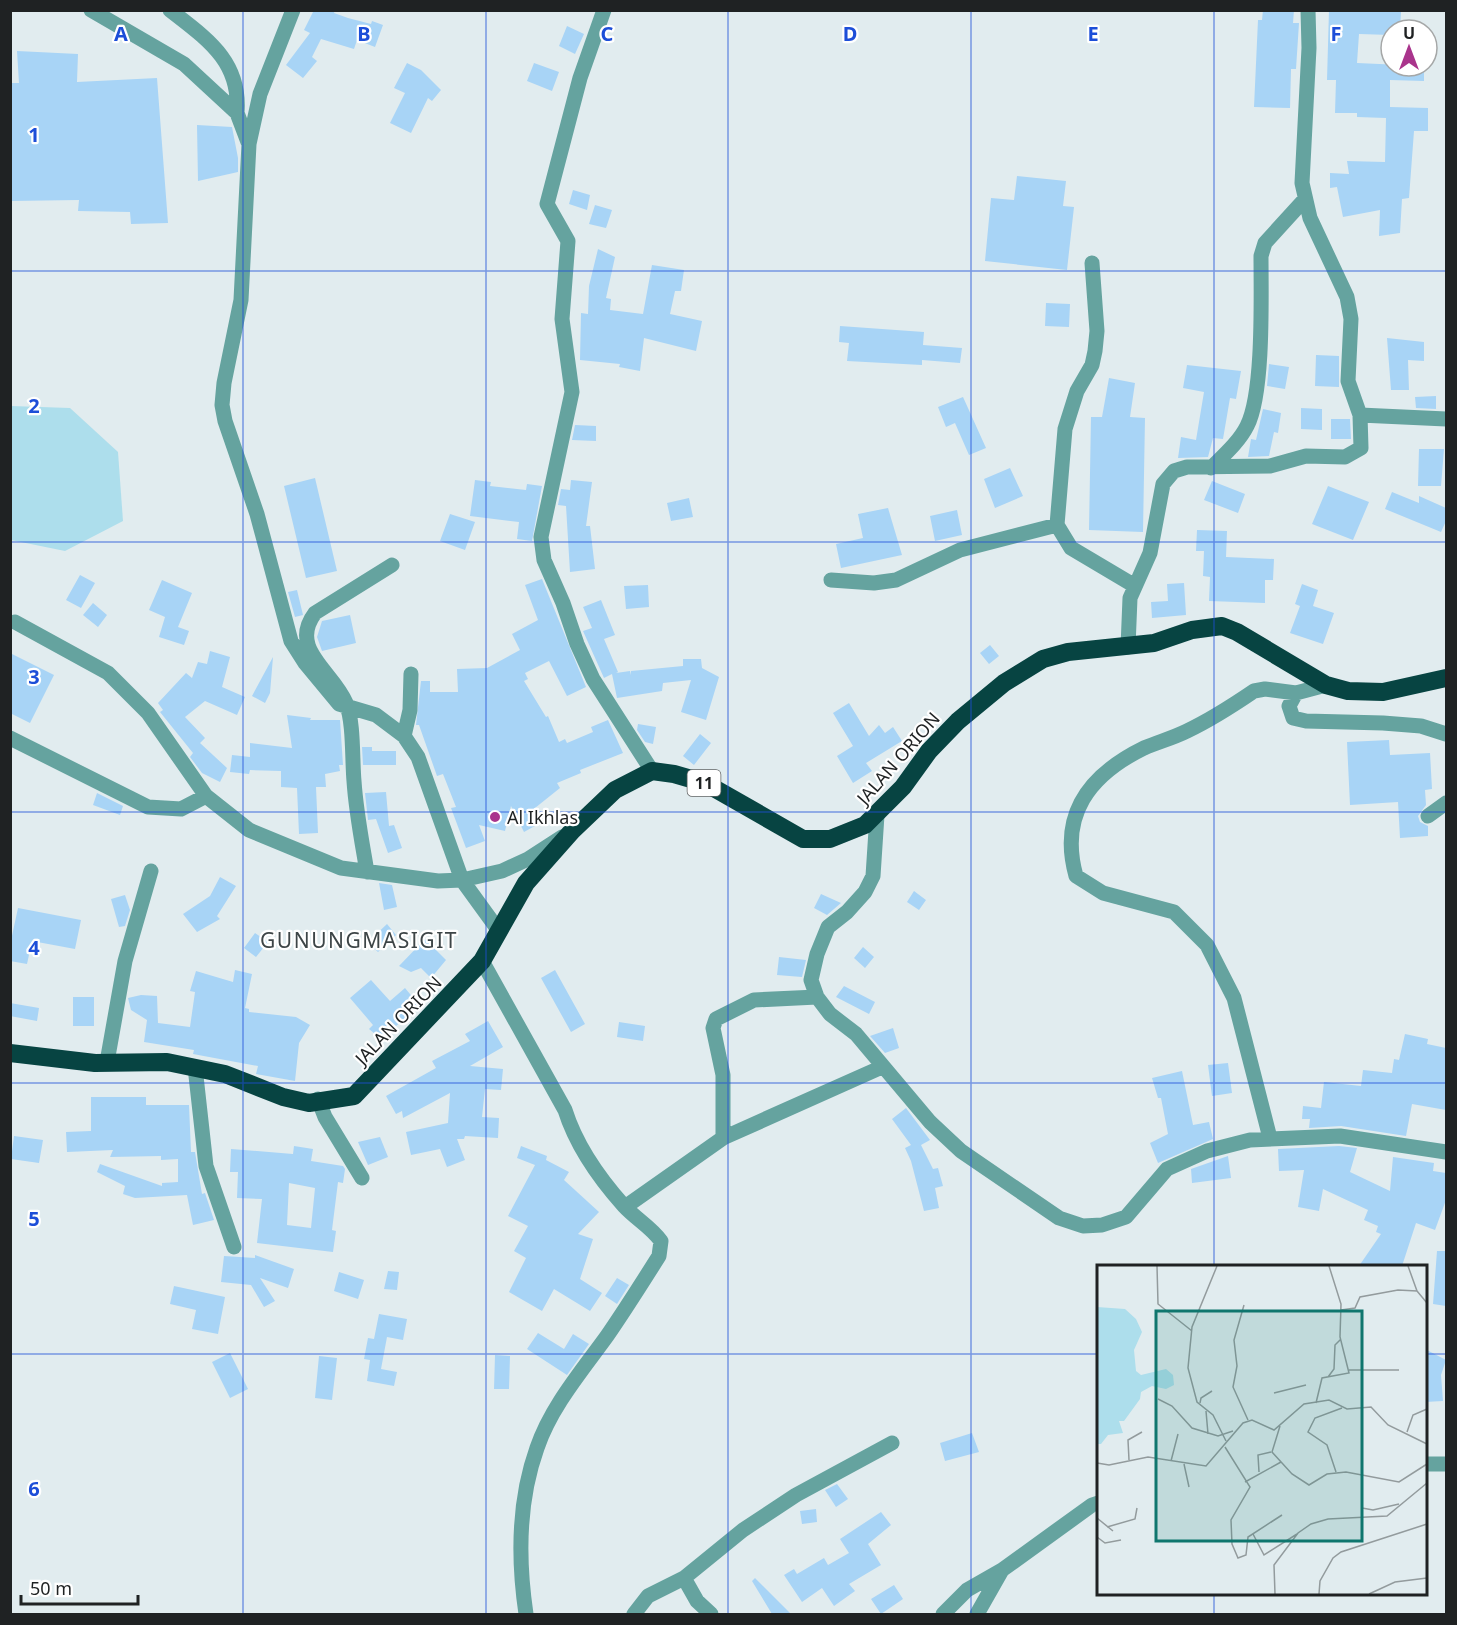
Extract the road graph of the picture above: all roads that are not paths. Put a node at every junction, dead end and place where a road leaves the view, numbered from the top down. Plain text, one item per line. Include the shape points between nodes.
1 (91, 10) edge
2 (170, 10) edge
3 (293, 10) edge
4 (604, 10) edge
5 (1308, 10) edge
6 (237, 113) junction
7 (249, 144) junction
8 (1305, 199) junction
9 (1092, 263) dead end
10 (1360, 415) junction
11 (1446, 419) edge
12 (1211, 468) junction
13 (1057, 525) junction
14 (392, 565) dead end
15 (831, 580) dead end
16 (1136, 586) junction
17 (15, 622) dead end
18 (1128, 647) junction
19 (411, 674) dead end
20 (1446, 678) edge
21 (1326, 684) junction
22 (1296, 693) junction
23 (348, 706) junction
24 (1446, 734) edge
25 (404, 736) junction
26 (10, 738) edge
27 (652, 771) junction
28 (206, 796) junction
29 (1446, 803) edge
30 (877, 815) junction
31 (1428, 816) dead end
32 (572, 831) junction
33 (151, 871) dead end
34 (367, 872) junction
35 (462, 880) junction
36 (499, 932) junction
37 (482, 961) junction
38 (818, 997) junction
39 (10, 1053) edge
40 (107, 1062) junction
41 (195, 1067) junction
42 (882, 1067) junction
43 (318, 1100) junction
44 (723, 1138) junction
45 (1270, 1138) junction
46 (1446, 1152) edge
47 (362, 1178) dead end
48 (625, 1207) junction
49 (234, 1247) dead end
50 (892, 1443) dead end
51 (1427, 1464) edge
52 (1446, 1464) edge
53 (1097, 1503) edge
54 (1002, 1570) junction
55 (684, 1578) junction
56 (526, 1614) edge
57 (634, 1614) edge
58 (711, 1614) edge
59 (943, 1614) edge
60 (977, 1614) edge

1 - 6 street via 184,64
2 - 6 street via 222,55 238,87
3 - 7 street via 260,94
4 - 27 street via 580,78 547,204 568,242 562,319 572,392 541,537 544,560 593,679
5 - 8 street via 1301,158
6 - 7 street
7 - 23 street via 241,300 222,405 291,641 339,704
8 - 10 street via 1347,297 1351,319 1348,381
8 - 12 street via 1265,243 1261,256 1259,358 1253,412 1237,441
9 - 13 street via 1095,351 1065,429
10 - 11 street
10 - 12 street via 1361,448 1345,457 1306,456 1270,466
12 - 16 street via 1186,467 1174,471 1163,484 1150,553
13 - 15 street via 960,550 896,580
13 - 16 street via 1071,548
14 - 23 street via 315,613 306,625 310,650 337,684
16 - 18 street via 1130,598
17 - 28 street via 108,673 148,713
18 - 21 highway, JALAN ORION / 11 via 1222,626
18 - 30 highway, JALAN ORION / 11 via 1068,652 1043,660 1004,684 958,721
19 - 25 street via 410,710
20 - 21 highway, JALAN ORION / 11 via 1383,692 1348,691
21 - 22 street
22 - 24 street via 1289,706 1293,718 1421,726
22 - 45 street via 1254,691 1185,732 1125,759 1086,790 1078,806 1070,853 1076,876 1085,883 1103,893 1174,912 1207,945 1234,998
23 - 25 street via 376,716
23 - 34 street
25 - 35 street via 418,757
26 - 28 street via 148,807 181,809
27 - 30 highway, JALAN ORION / 11 via 705,783 802,839 830,839 855,831
27 - 32 highway, JALAN ORION via 615,790
28 - 34 street via 249,830 341,868
29 - 31 street
30 - 38 street via 873,876 866,892 828,927 811,980
32 - 35 street via 528,860
32 - 36 highway, JALAN ORION via 526,884
33 - 40 street via 125,961
34 - 35 street via 438,881
35 - 36 street
36 - 37 highway, JALAN ORION
37 - 43 highway, JALAN ORION via 354,1096
37 - 48 street via 565,1110 581,1147
38 - 42 street via 830,1014 856,1034
38 - 44 street via 754,1000 716,1019 713,1028 723,1075
39 - 40 highway, JALAN ORION
40 - 41 highway, JALAN ORION via 167,1062
41 - 43 highway, JALAN ORION via 225,1074 283,1097
41 - 49 street via 206,1166
42 - 44 street
42 - 45 street via 930,1122 961,1150 1059,1218 1083,1226 1126,1217 1167,1169 1207,1151
43 - 47 street
44 - 48 street
45 - 46 street via 1340,1136
48 - 56 street via 662,1241 659,1256 555,1408 537,1447 522,1517 519,1571
50 - 55 street via 796,1495 743,1530
51 - 52 street
53 - 54 street
54 - 59 street via 967,1590
54 - 60 street
55 - 57 street via 648,1596
55 - 58 street via 697,1601

